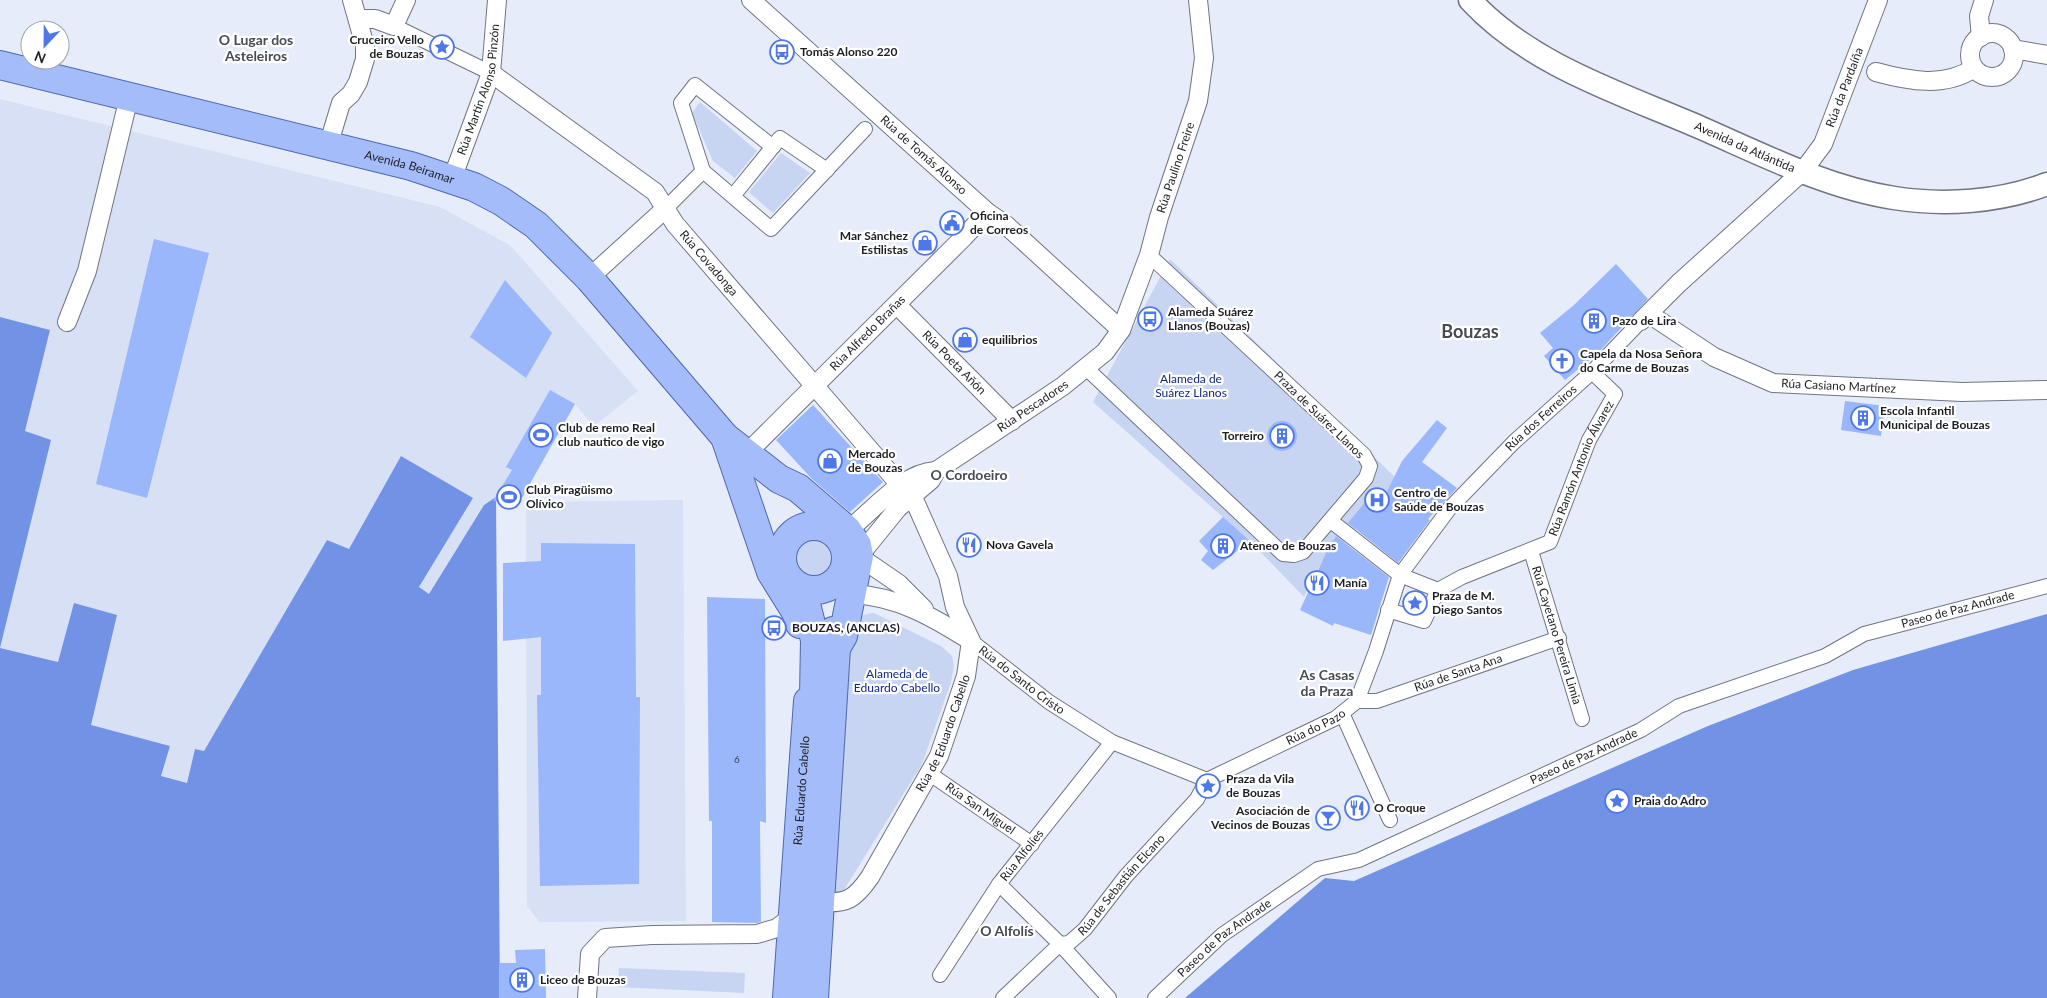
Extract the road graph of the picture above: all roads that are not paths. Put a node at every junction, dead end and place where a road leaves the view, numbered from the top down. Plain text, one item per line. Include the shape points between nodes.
1 (352, 0) edge
2 (406, 0) edge
3 (496, 0) edge
4 (750, 0) edge
5 (1198, 0) edge
6 (1470, 0) edge
7 (1878, 0) edge
8 (1984, 0) edge
9 (358, 19) junction
10 (394, 26) junction
11 (1981, 37) junction
12 (2013, 49) junction
13 (2047, 55) edge
14 (0, 65) edge
15 (1974, 68) junction
16 (1876, 72) dead end
17 (491, 73) junction
18 (129, 97) junction
19 (865, 129) dead end
20 (328, 146) junction
21 (773, 147) junction
22 (827, 170) junction
23 (703, 171) junction
24 (1803, 171) junction
25 (452, 179) junction
26 (2047, 184) edge
27 (734, 196) junction
28 (666, 209) junction
29 (987, 212) junction
30 (1149, 255) junction
31 (589, 278) junction
32 (897, 305) junction
33 (1645, 317) junction
34 (67, 322) dead end
35 (1121, 330) junction
36 (1086, 368) junction
37 (1592, 372) junction
38 (814, 385) junction
39 (2047, 390) edge
40 (1012, 421) junction
41 (725, 437) junction
42 (747, 453) junction
43 (741, 479) junction
44 (907, 490) junction
45 (1331, 521) junction
46 (1531, 550) junction
47 (782, 556) junction
48 (836, 563) junction
49 (1400, 575) junction
50 (2047, 586) edge
51 (1438, 590) junction
52 (1388, 610) junction
53 (932, 617) junction
54 (1559, 638) junction
55 (971, 641) junction
56 (808, 701) junction
57 (1357, 701) junction
58 (1342, 713) junction
59 (1582, 719) dead end
60 (1112, 742) junction
61 (930, 774) junction
62 (1207, 780) junction
63 (1390, 820) dead end
64 (1032, 844) junction
65 (999, 884) junction
66 (820, 902) junction
67 (793, 916) junction
68 (1060, 944) junction
69 (940, 975) dead end
70 (587, 998) edge
71 (787, 998) edge
72 (814, 998) edge
73 (1003, 998) edge
74 (1109, 998) edge
75 (1155, 998) edge

1 - 9 street
2 - 10 street
3 - 17 street, Rúa Martín Alonso Pinzón
4 - 29 street, Rúa de Tomás Alonso
5 - 30 street, Rúa Paulino Freire via 1204,58 1198,101
6 - 24 street, Avenida da Atlántida via 1499,28 1536,54
7 - 24 street, Rúa da Pardaíña via 1823,144
8 - 11 street via 1979,16
9 - 10 street via 375,19
9 - 20 street via 365,59 358,82 351,94 340,102
10 - 17 street
11 - 12 street via 1998,34 2005,37
11 - 15 street via 1972,46 1970,57
12 - 13 street
12 - 15 street via 2013,64 2003,74 1988,77
14 - 18 main road, Avenida Beiramar
15 - 16 street via 1954,78 1936,81 1905,79
17 - 25 street, Rúa Martín Alonso Pinzón
17 - 28 street, Rúa Covadonga via 655,192
18 - 20 main road, Avenida Beiramar
18 - 34 street via 87,271
19 - 22 street
20 - 25 main road, Avenida Beiramar
21 - 22 street via 780,138
21 - 23 street via 695,85 681,103
21 - 27 street
22 - 27 street via 771,229
23 - 27 street
23 - 28 street
24 - 26 street, Avenida da Atlántida via 1894,198 1933,201 1973,201
24 - 33 street, Rúa dos Ferreiros
25 - 31 main road, Avenida Beiramar via 501,201 536,225
28 - 31 street
28 - 38 street, Rúa Covadonga
29 - 32 street, Rúa Alfredo Brañas
29 - 35 street, Rúa de Tomás Alonso via 1006,225
30 - 35 street, Rúa Paulino Freire
30 - 45 street, Praza de Suárez Llanos via 1364,455 1370,466 1366,478
31 - 41 main road, Avenida Beiramar
32 - 38 street, Rúa Alfredo Brañas
32 - 40 street, Rúa Poeta Añón
33 - 37 street, Rúa dos Ferreiros
33 - 39 street, Rúa Casiano Martínez via 1714,357 1773,383 1962,392
35 - 36 street, Rúa Pescadores via 1105,352
36 - 40 street, Rúa Pescadores
36 - 45 street, Praza de Suárez Llanos via 1283,554 1304,552
37 - 46 street, Rúa Ramón Antonio Álvarez via 1615,394 1589,440 1550,542
37 - 49 street, Rúa dos Ferreiros via 1514,442 1449,509
38 - 42 street, Rúa Alfredo Brañas
38 - 44 street, Rúa Covadonga
40 - 44 street, Rúa Pescadores via 936,471 925,472
41 - 42 main road, Avenida Beiramar
41 - 43 main road, Avenida Beiramar
42 - 48 main road, Avenida Beiramar via 779,479
43 - 47 main road, Avenida Beiramar via 751,485
43 - 56 main road via 771,572 796,612 804,653 802,695
44 - 48 street, Rúa Pescadores
44 - 48 street, Rúa Pescadores via 898,508
44 - 55 street via 948,576 955,607
45 - 49 street
46 - 51 street, Rúa Ramón Antonio Álvarez
46 - 54 street, Rúa Cayetano Pereira Limia
47 - 48 main road, Avenida Beiramar via 787,576
47 - 48 main road via 790,537 798,530
48 - 53 street, Rúa do Santo Cristo via 874,595 892,599
48 - 53 street, Rúa do Santo Cristo via 899,584
48 - 56 main road, Rúa Eduardo Cabello via 815,640 814,696
48 - 66 main road, Rúa Eduardo Cabello via 843,636 836,648
49 - 51 street
49 - 52 street, Rúa do Pazo
50 - 75 street, Paseo de Paz Andrade via 1864,634 1825,656 1679,706 1641,730 1359,860 1318,869 1222,935
51 - 52 street via 1424,621
52 - 57 street, Rúa do Pazo
53 - 55 street, Rúa do Santo Cristo
54 - 57 street, Rúa de Santa Ana via 1376,701
54 - 59 street, Rúa Cayetano Pereira Limia
55 - 60 street, Rúa do Santo Cristo via 1049,702
55 - 61 street, Rúa de Eduardo Cabello via 966,676
56 - 67 main road, Rúa Eduardo Cabello
57 - 58 street, Rúa do Pazo
58 - 62 street, Rúa do Pazo
58 - 63 street
60 - 62 street
60 - 64 street, Rúa Alfolíes
61 - 64 street, Rúa San Miguel
61 - 66 street, Rúa de Eduardo Cabello via 859,893 842,903
62 - 68 street, Rúa de Sebastián Elcano via 1197,799 1157,840 1085,929 1069,943
64 - 65 street, Rúa Alfolíes
65 - 68 street
65 - 69 street, Rúa Alfolíes
66 - 72 main road, Rúa Eduardo Cabello
67 - 70 street via 776,928 757,934 605,938 590,954
67 - 71 main road, Rúa Eduardo Cabello
68 - 73 street, Rúa de Sebastián Elcano
68 - 74 street

